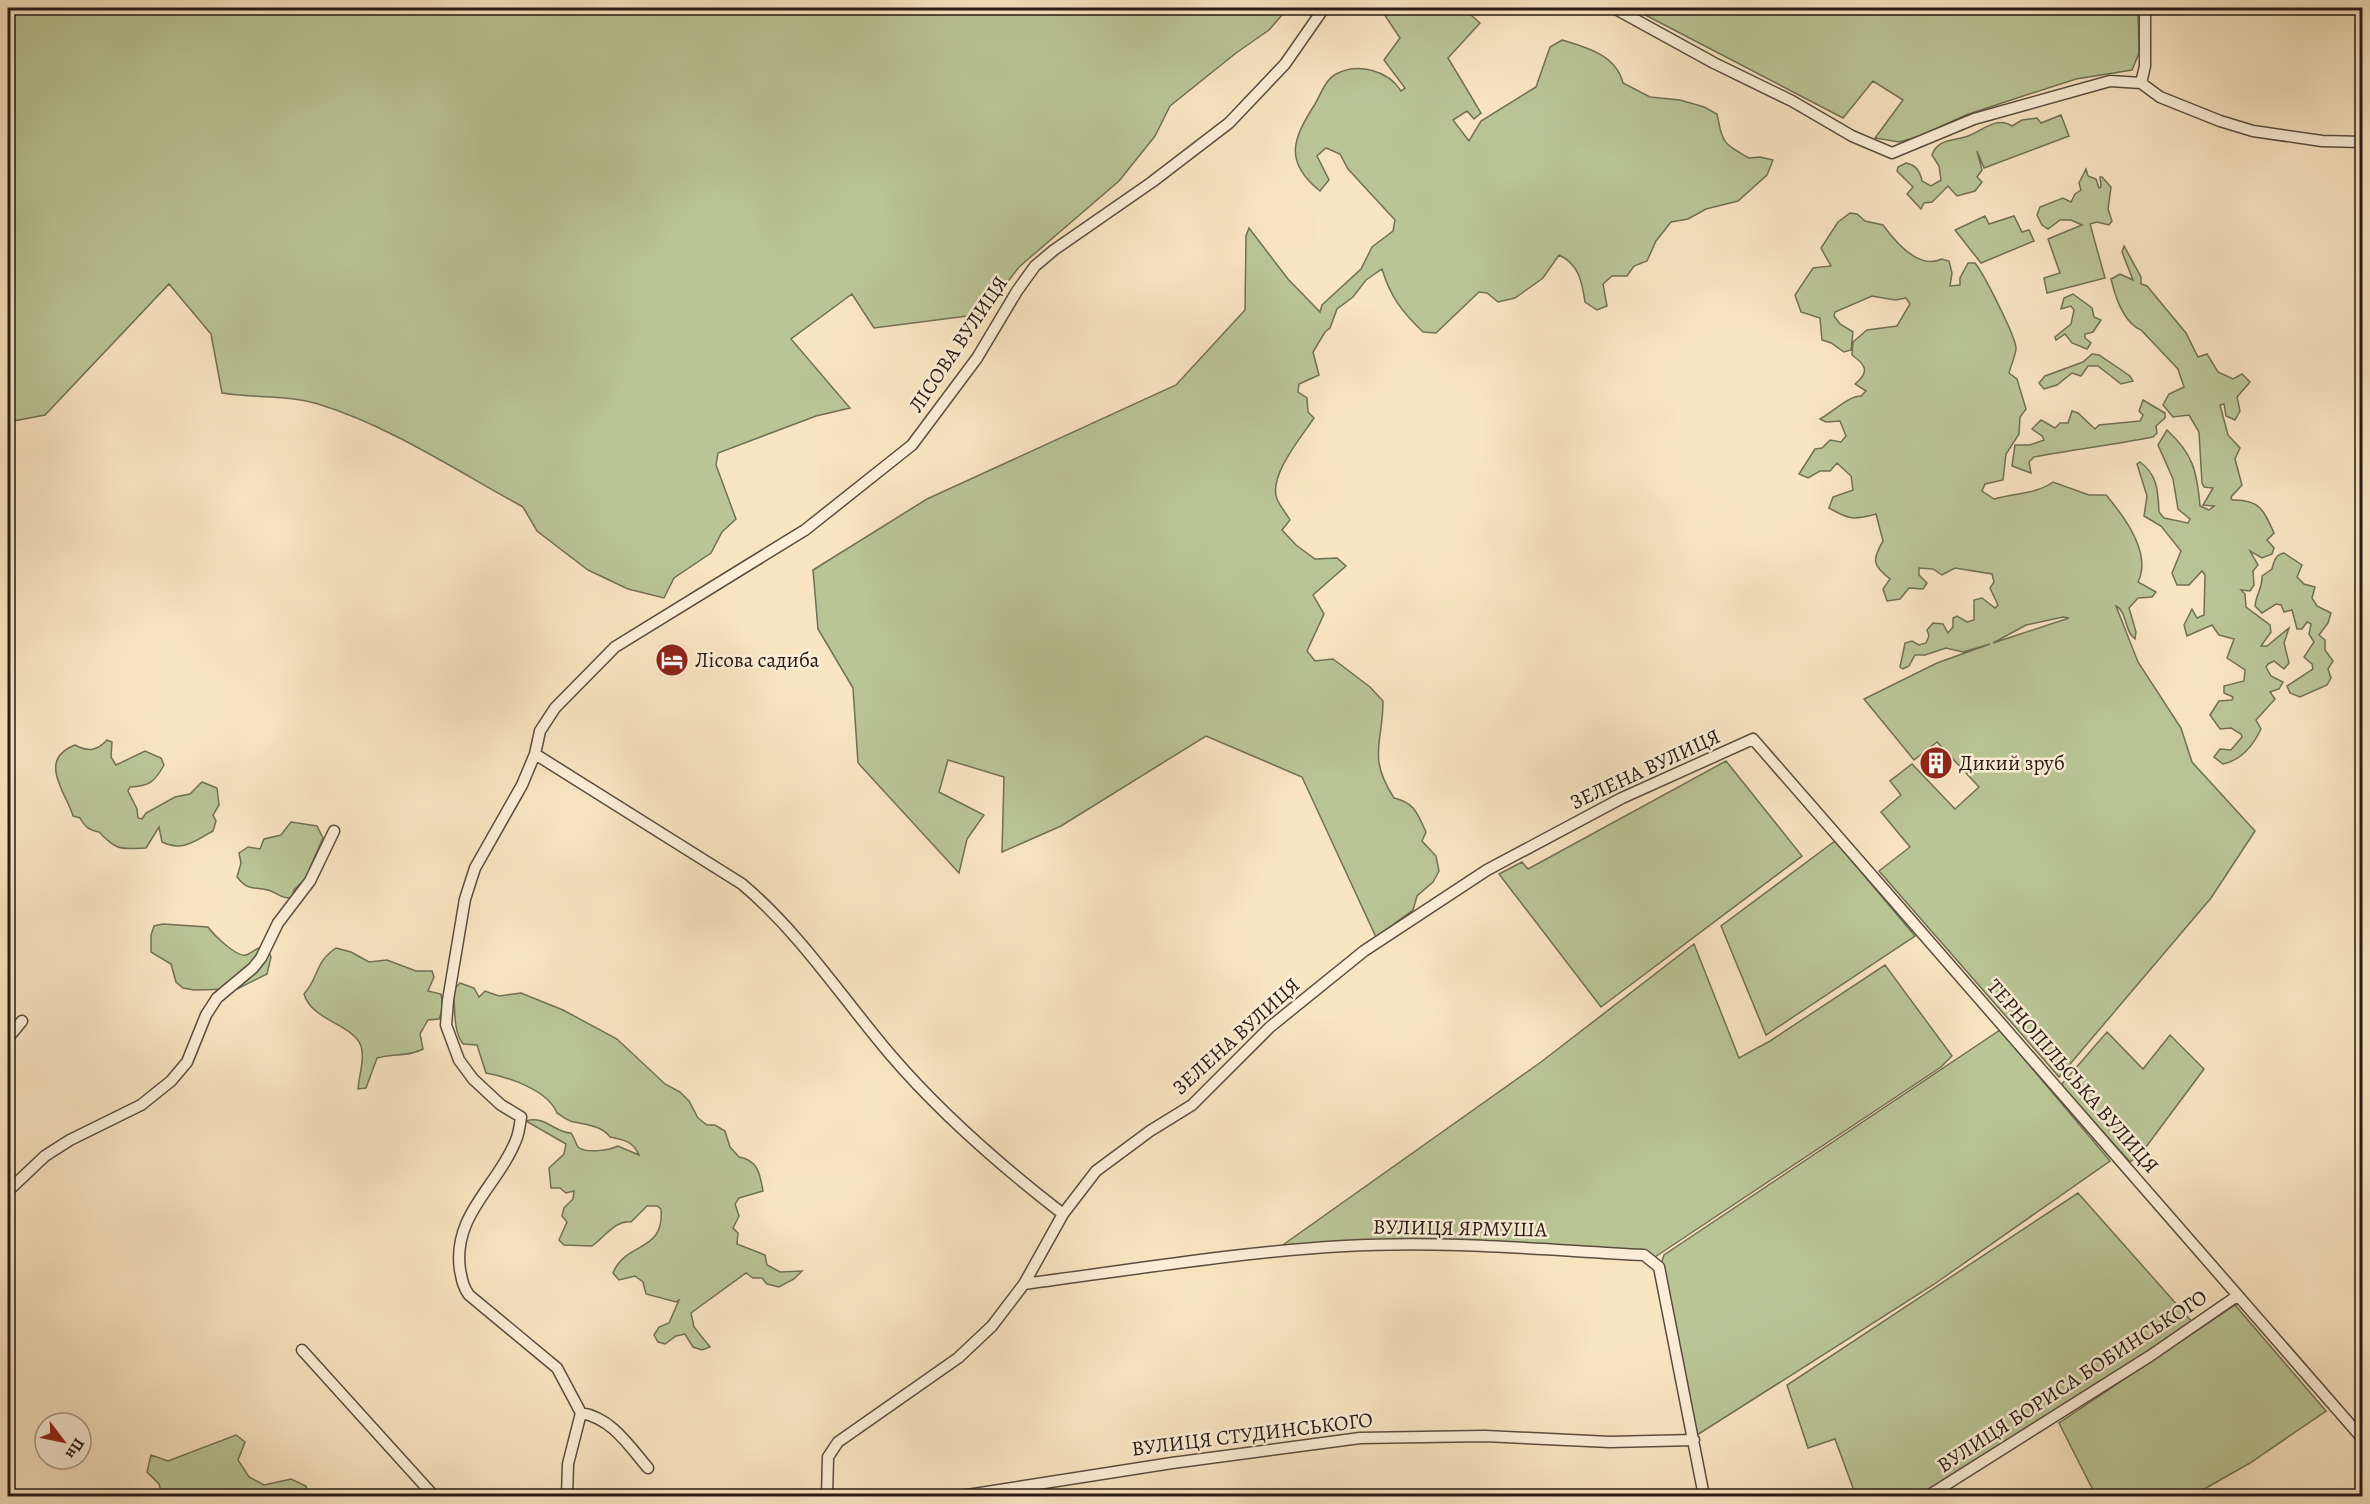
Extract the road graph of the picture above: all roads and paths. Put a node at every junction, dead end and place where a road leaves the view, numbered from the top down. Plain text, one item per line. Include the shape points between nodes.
1 (1323, 8) edge
2 (1614, 8) edge
3 (2145, 8) edge
4 (2141, 83) junction
5 (2362, 142) edge
6 (1754, 739) joint
7 (535, 754) junction
8 (334, 831) dead end
9 (22, 1021) dead end
10 (8, 1038) edge
11 (8, 1191) edge
12 (1063, 1214) junction
13 (1024, 1284) junction
14 (2237, 1296) junction
15 (302, 1350) dead end
16 (581, 1413) junction
17 (2362, 1438) edge
18 (1694, 1440) junction
19 (648, 1468) dead end
20 (434, 1497) edge
21 (567, 1497) edge
22 (827, 1497) edge
23 (961, 1497) edge
24 (1704, 1497) edge
25 (1928, 1497) edge

1 - 7 street, ЛІСОВА ВУЛИЦЯ via 1285,64 1229,123 1035,266 970,367 912,445 805,530 615,647 555,708 540,731
2 - 4 street via 1852,136 1892,153 1974,119 2087,86 2110,81
3 - 4 street via 2145,66
4 - 5 street via 2160,97 2253,131 2301,139
6 - 12 street, ЗЕЛЕНА ВУЛИЦЯ via 1622,798 1487,870 1364,951 1270,1027 1192,1105 1096,1171
6 - 14 street, ТЕРНОПІЛЬСЬКА ВУЛИЦЯ
7 - 12 street via 742,884 768,906 891,1055 1006,1169
7 - 16 street, ЛІСОВА ВУЛИЦЯ via 476,868 465,899 451,974 446,1025 459,1060 501,1105 521,1117 516,1139 473,1209 457,1250 462,1286 556,1368
8 - 11 street via 310,881 278,923 261,958 217,998 187,1062 171,1081 141,1105 45,1156
9 - 10 street
12 - 13 street, ЗЕЛЕНА ВУЛИЦЯ
13 - 18 street, ВУЛИЦЯ ЯРМУША via 1267,1252 1347,1246 1468,1246 1644,1255 1659,1267
13 - 22 street, ЗЕЛЕНА ВУЛИЦЯ via 992,1326 958,1358 838,1442 828,1457
14 - 17 street, ТЕРНОПІЛЬСЬКА ВУЛИЦЯ
14 - 25 street, ВУЛИЦЯ БОРИСА БОБИНСЬКОГО
15 - 20 street
16 - 19 street via 596,1416 613,1428
16 - 21 street via 568,1464
18 - 23 street, ВУЛИЦЯ СТУДИНСЬКОГО via 1359,1438 1172,1462
18 - 24 street, ВУЛИЦЯ ЯРМУША

